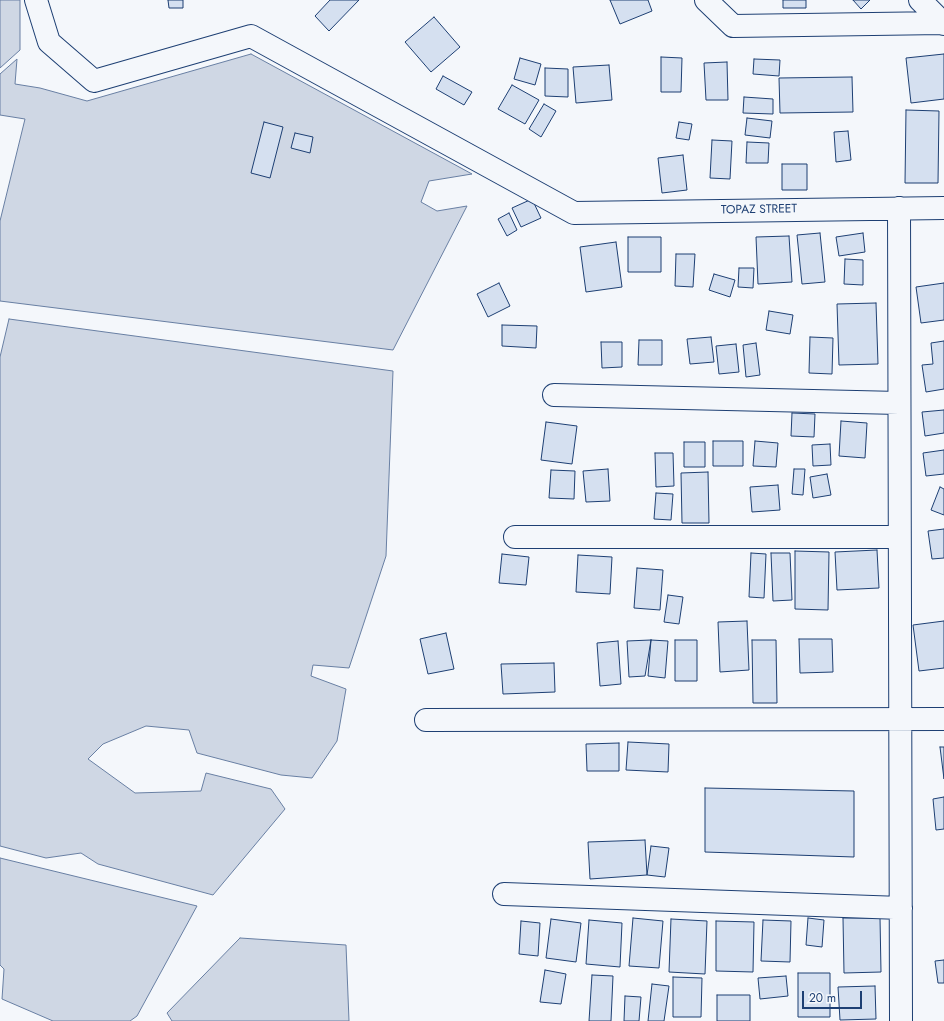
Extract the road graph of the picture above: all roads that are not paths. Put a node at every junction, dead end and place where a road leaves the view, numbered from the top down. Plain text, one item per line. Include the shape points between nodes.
1 (36, 0) edge
2 (706, 0) edge
3 (920, 0) edge
4 (943, 23) edge
5 (898, 208) junction
6 (944, 208) edge
7 (554, 395) dead end
8 (899, 403) junction
9 (515, 537) dead end
10 (900, 537) junction
11 (900, 719) junction
12 (944, 719) edge
13 (426, 720) dead end
14 (504, 894) dead end
15 (901, 908) junction
16 (901, 1021) edge

1 - 5 street, TOPAZ STREET via 48,42 94,81 251,36 574,213
2 - 4 street via 733,26
3 - 4 street
5 - 6 street, TOPAZ STREET
5 - 8 street
7 - 8 street
8 - 10 street
9 - 10 street
10 - 11 street
11 - 12 street
11 - 13 street
11 - 15 street
14 - 15 street
15 - 16 street

